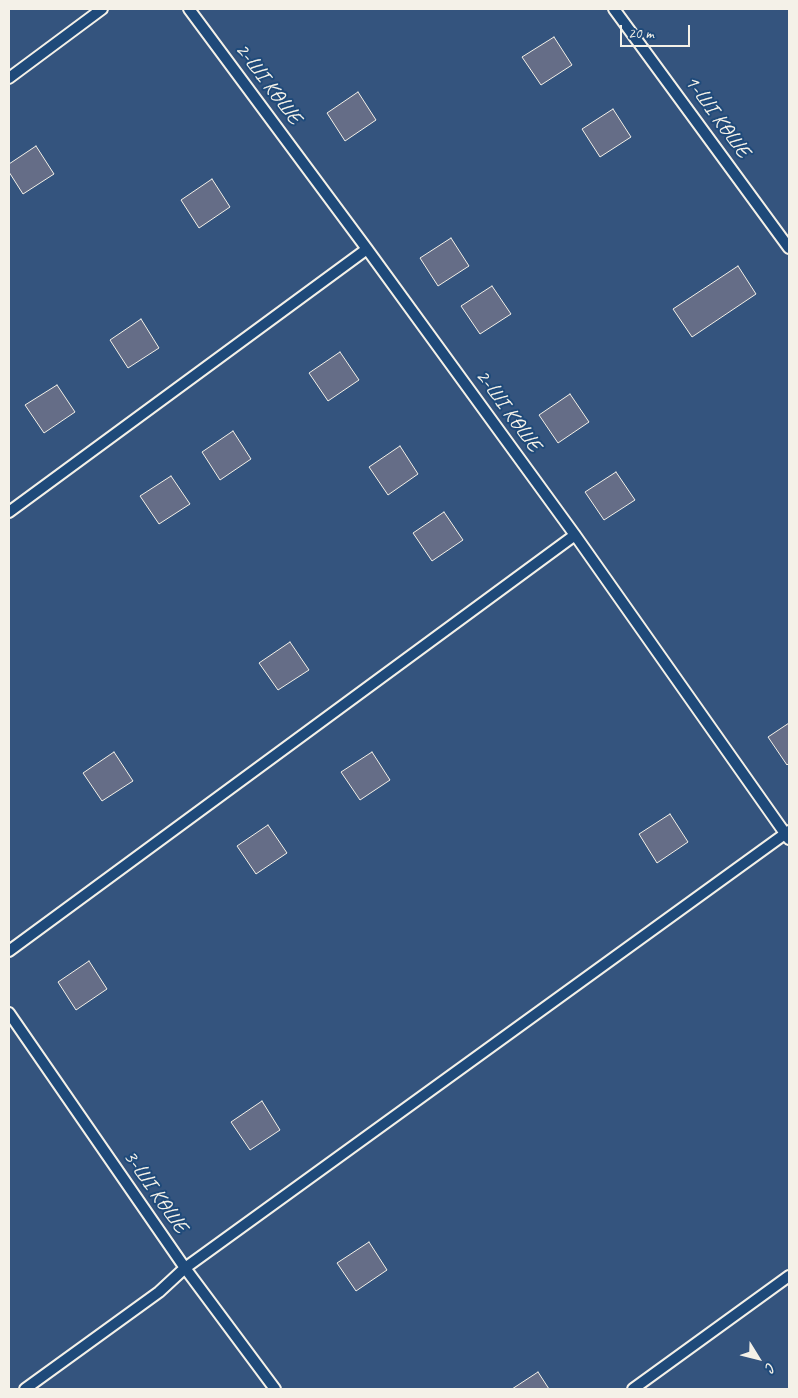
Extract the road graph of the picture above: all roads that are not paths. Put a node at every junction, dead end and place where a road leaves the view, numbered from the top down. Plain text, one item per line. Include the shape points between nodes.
1 (102, 9) edge
2 (189, 9) edge
3 (614, 9) edge
4 (9, 78) edge
5 (789, 248) edge
6 (367, 249) junction
7 (9, 512) edge
8 (575, 535) junction
9 (788, 834) edge
10 (9, 951) edge
11 (9, 1013) edge
12 (185, 1268) junction
13 (789, 1276) edge
14 (25, 1389) edge
15 (275, 1389) edge
16 (633, 1389) edge

1 - 4 lane
2 - 6 lane, 2-ШІ КӨШЕ
3 - 5 lane, 1-ШІ КӨШЕ
6 - 7 lane
6 - 8 lane, 2-ШІ КӨШЕ
8 - 9 lane, 2-ШІ КӨШЕ
8 - 10 lane
9 - 12 lane
11 - 12 lane, 3-ШІ КӨШЕ
12 - 14 lane via 159,1292
12 - 15 lane, 3-ШІ КӨШЕ
13 - 16 lane

